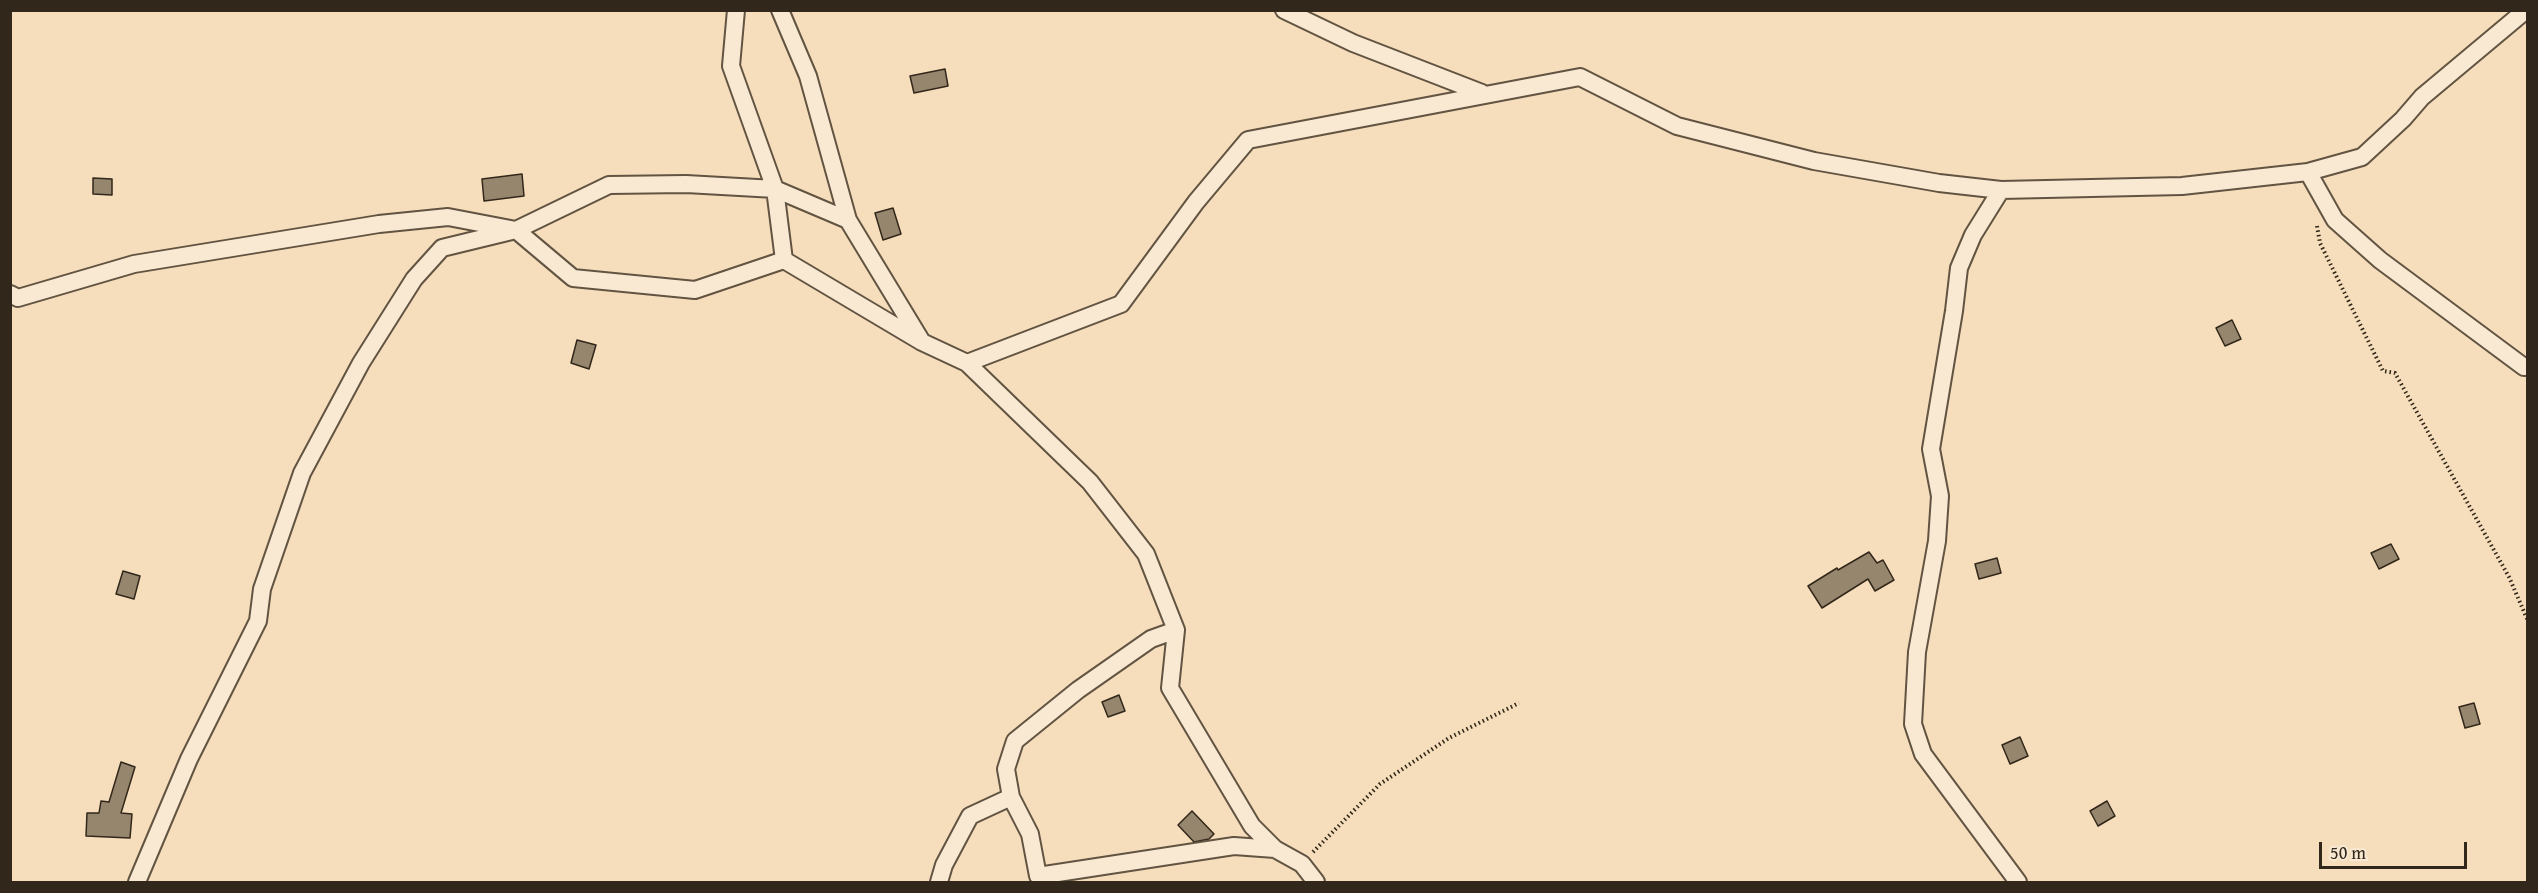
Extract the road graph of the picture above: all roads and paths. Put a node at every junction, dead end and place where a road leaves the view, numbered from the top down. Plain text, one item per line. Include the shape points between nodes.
1 (736, 10) edge
2 (780, 10) edge
3 (1284, 10) edge
4 (2526, 10) edge
5 (1483, 94) junction
6 (2308, 172) junction
7 (775, 189) junction
8 (2001, 190) junction
9 (2316, 219) dead end
10 (848, 220) junction
11 (516, 230) junction
12 (784, 260) junction
13 (10, 294) edge
14 (922, 342) junction
15 (967, 363) junction
16 (2528, 367) edge
17 (2528, 621) edge
18 (1176, 630) junction
19 (1518, 703) dead end
20 (1011, 797) junction
21 (1275, 849) junction
22 (1302, 864) junction
23 (1038, 879) edge
24 (137, 882) edge
25 (939, 882) edge
26 (1316, 882) edge
27 (2018, 882) edge

1 - 7 street via 731,66
2 - 10 street via 808,76
3 - 5 street via 1353,43
4 - 6 street via 2422,97 2362,157
5 - 8 street via 1580,77 1677,126 1814,160
5 - 15 street via 1248,140 1196,202 1121,304
6 - 8 street via 2182,186
6 - 16 street via 2335,220 2380,260
7 - 10 street
7 - 11 street via 609,185
7 - 12 street
8 - 27 street via 1973,235 1959,268 1931,449 1940,496 1937,541 1917,652 1913,724 1923,754
9 - 17 path via 2320,243 2383,371 2395,373 2401,382 2503,566
10 - 14 street
11 - 12 street via 573,278 695,290
11 - 13 street via 448,217 379,224 134,264 18,298
11 - 24 street via 442,248 414,279 361,363 302,473 262,589 258,621 189,759
12 - 14 street
14 - 15 street
15 - 18 street via 1090,482 1146,554
18 - 20 street via 1151,639 1015,741 1006,769
18 - 21 street via 1170,688 1252,826
19 - 22 path via 1449,738 1380,784
20 - 23 street via 1030,834
20 - 25 street via 970,816
21 - 22 street
21 - 23 street via 1234,846
22 - 26 street

